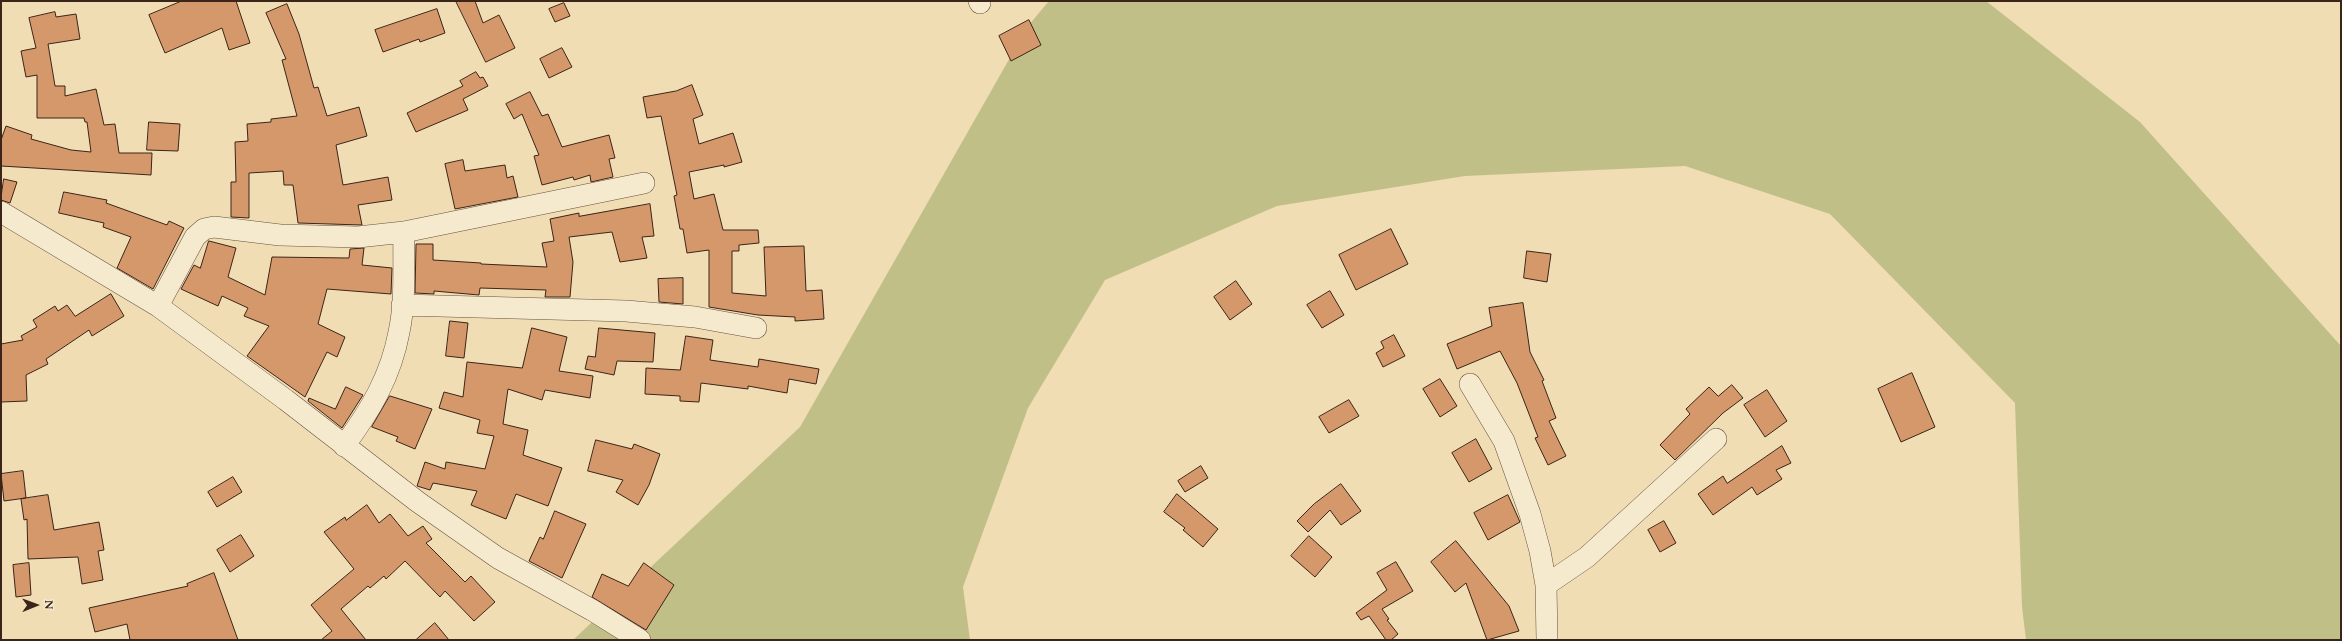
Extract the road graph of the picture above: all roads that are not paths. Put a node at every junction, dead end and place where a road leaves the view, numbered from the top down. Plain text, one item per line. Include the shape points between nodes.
1 (644, 183) dead end
2 (1, 212) edge
3 (404, 232) junction
4 (402, 305) junction
5 (158, 306) junction
6 (756, 328) dead end
7 (1470, 384) dead end
8 (1716, 439) dead end
9 (344, 446) junction
10 (1546, 585) junction
11 (640, 640) edge
12 (1547, 640) edge

1 - 3 street
2 - 5 street
3 - 4 street
3 - 5 street via 358,237 280,235 214,227 204,229 195,237
4 - 6 street via 626,311 695,317
4 - 9 street via 399,332 386,377 366,416
5 - 9 street
7 - 10 street via 1504,441 1530,514
8 - 10 street via 1587,557
9 - 11 street via 498,558
10 - 12 street

